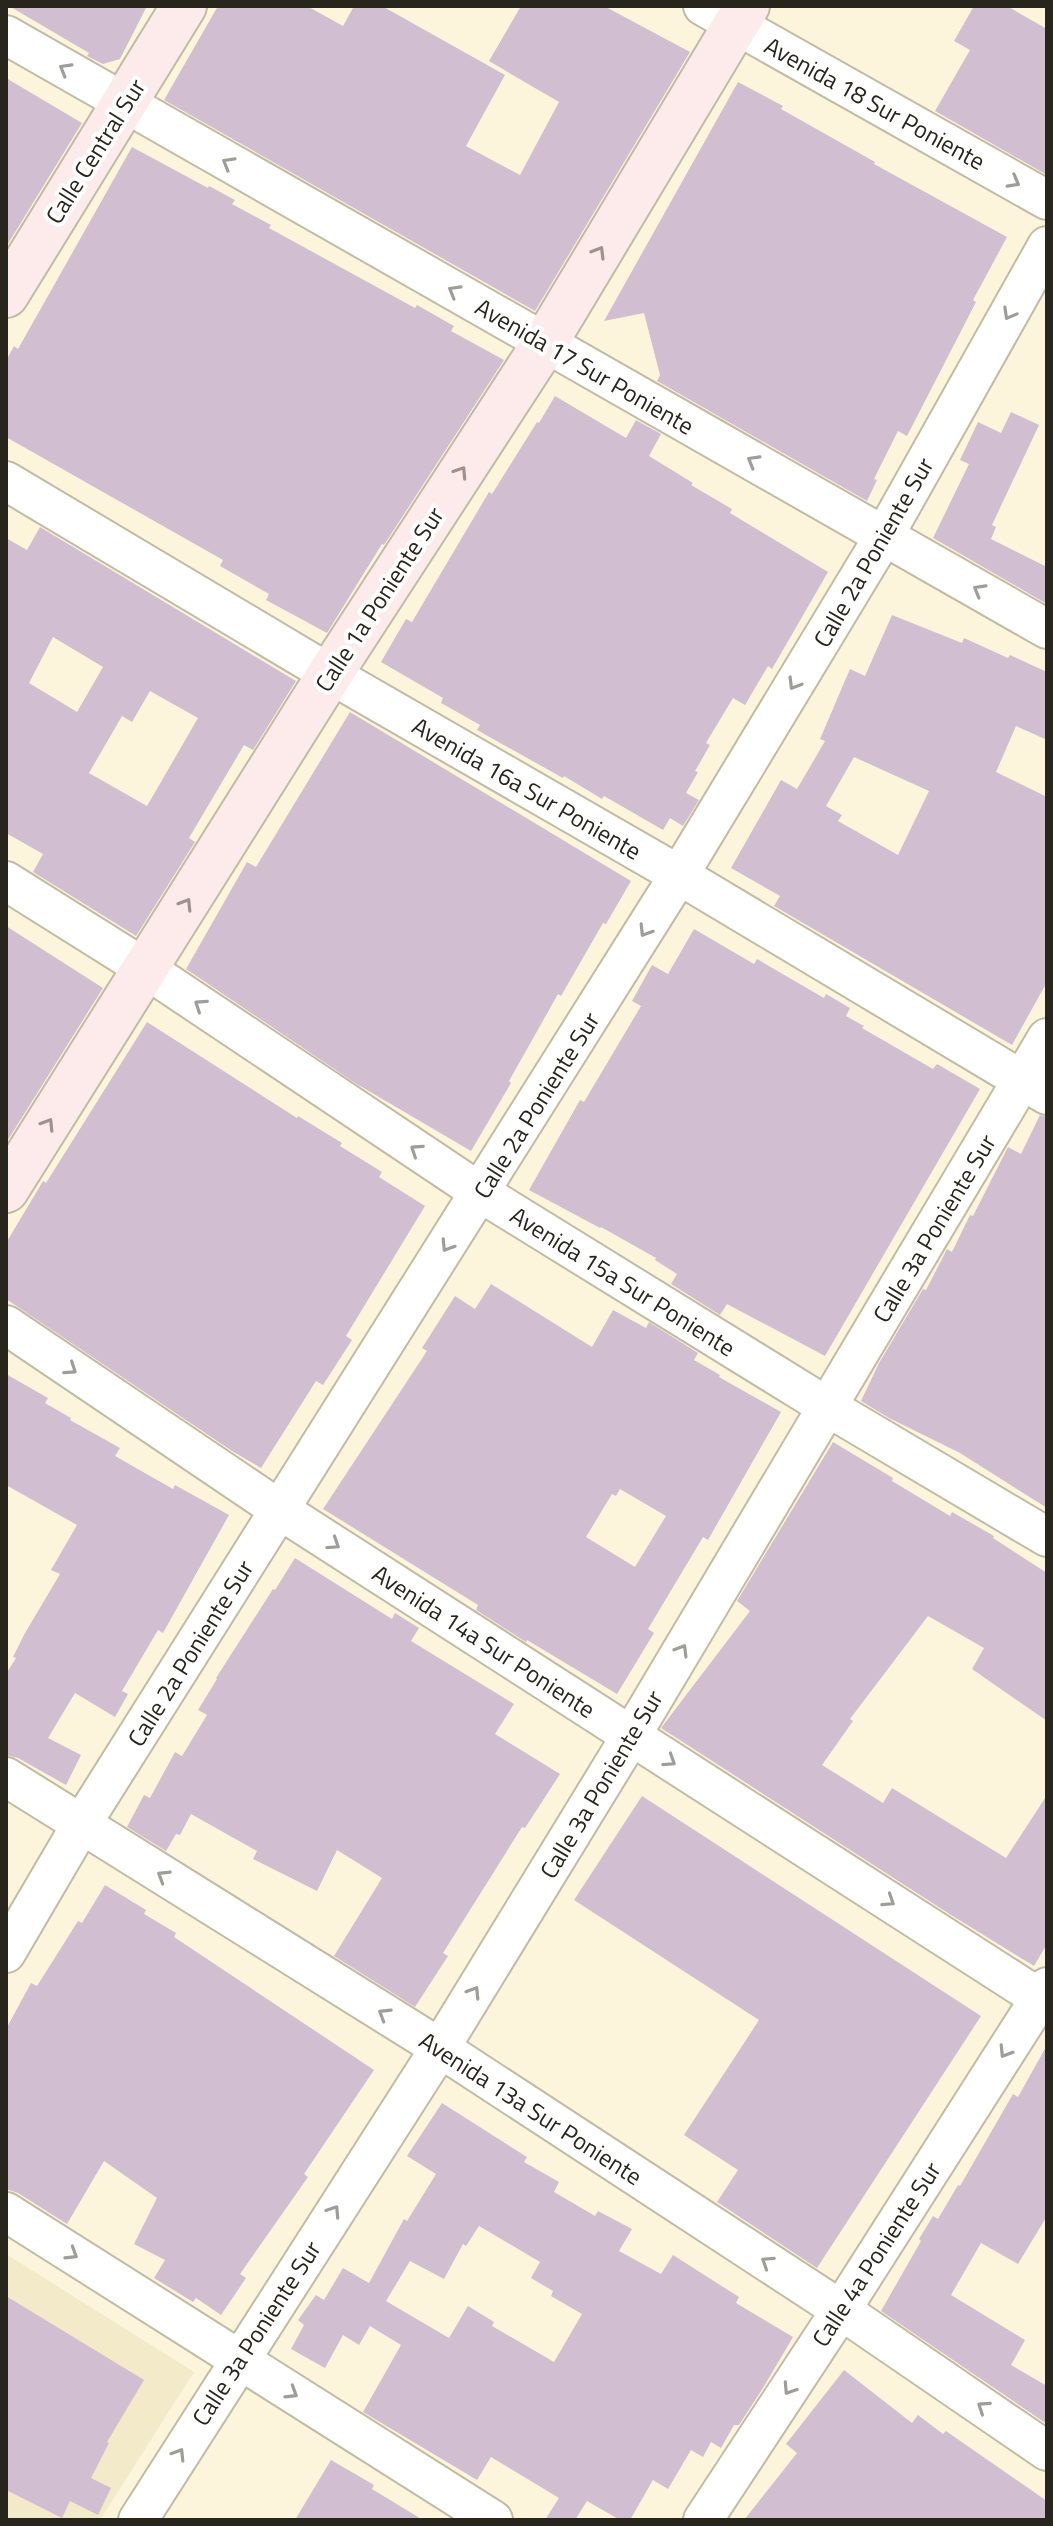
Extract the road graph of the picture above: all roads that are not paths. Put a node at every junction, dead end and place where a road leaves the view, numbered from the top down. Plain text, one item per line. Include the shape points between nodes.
1 (184, 6) edge
2 (728, 12) edge
3 (6, 35) edge
4 (124, 104) junction
5 (1047, 200) edge
6 (1047, 246) edge
7 (6, 295) edge
8 (545, 343) junction
9 (6, 481) edge
10 (884, 536) junction
11 (1047, 629) edge
12 (330, 674) junction
13 (679, 875) junction
14 (6, 881) edge
15 (146, 969) junction
16 (1047, 1038) edge
17 (1035, 1088) edge
18 (6, 1190) edge
19 (481, 1193) junction
20 (6, 1325) edge
21 (826, 1406) junction
22 (280, 1510) junction
23 (1047, 1537) edge
24 (631, 1736) junction
25 (6, 1777) edge
26 (81, 1825) junction
27 (6, 1953) edge
28 (1045, 1996) edge
29 (440, 2048) junction
30 (6, 2212) edge
31 (841, 2310) junction
32 (239, 2359) junction
33 (1047, 2451) edge
34 (138, 2520) edge
35 (493, 2520) edge
36 (703, 2520) edge

1 - 4 street, Calle Central Sur
2 -> 5 street, Avenida 18 Sur Poniente
8 -> 2 street, Calle 1a Poniente Sur
4 -> 3 street, Avenida 17 Sur Poniente
4 - 7 street, Calle Central Sur
8 -> 4 street, Avenida 17 Sur Poniente
6 -> 10 street, Calle 2a Poniente Sur
10 -> 8 street, Avenida 17 Sur Poniente
12 -> 8 street, Calle 1a Poniente Sur
9 - 12 street, Avenida 16a Sur Poniente
11 -> 10 street, Avenida 17 Sur Poniente
10 -> 13 street, Calle 2a Poniente Sur
12 - 13 street, Avenida 16a Sur Poniente
15 -> 12 street, Calle 1a Poniente Sur
13 - 17 street, Avenida 16a Sur Poniente
13 -> 19 street, Calle 2a Poniente Sur
14 - 15 street, Avenida 15a Sur Poniente
18 -> 15 street, Calle 1a Poniente Sur
19 -> 15 street, Avenida 15a Sur Poniente
16 - 17 street, Calle 3a Poniente Sur
17 - 21 street, Calle 3a Poniente Sur
19 - 21 street, Avenida 15a Sur Poniente
19 -> 22 street, Calle 2a Poniente Sur
20 -> 22 street, Avenida 14a Sur Poniente
21 - 23 street, Avenida 15a Sur Poniente
24 -> 21 street, Calle 3a Poniente Sur
22 -> 24 street, Avenida 14a Sur Poniente
22 - 26 street, Calle 2a Poniente Sur
24 -> 28 street, Avenida 14a Sur Poniente
29 -> 24 street, Calle 3a Poniente Sur
25 - 26 street, Avenida 13a Sur Poniente
26 - 27 street, Calle 2a Poniente Sur
29 -> 26 street, Avenida 13a Sur Poniente
28 -> 31 street, Calle 4a Poniente Sur
31 -> 29 street, Avenida 13a Sur Poniente
32 -> 29 street, Calle 3a Poniente Sur
30 -> 32 street
33 -> 31 street, Avenida 13a Sur Poniente
31 -> 36 street, Calle 4a Poniente Sur
34 -> 32 street, Calle 3a Poniente Sur
32 -> 35 street

